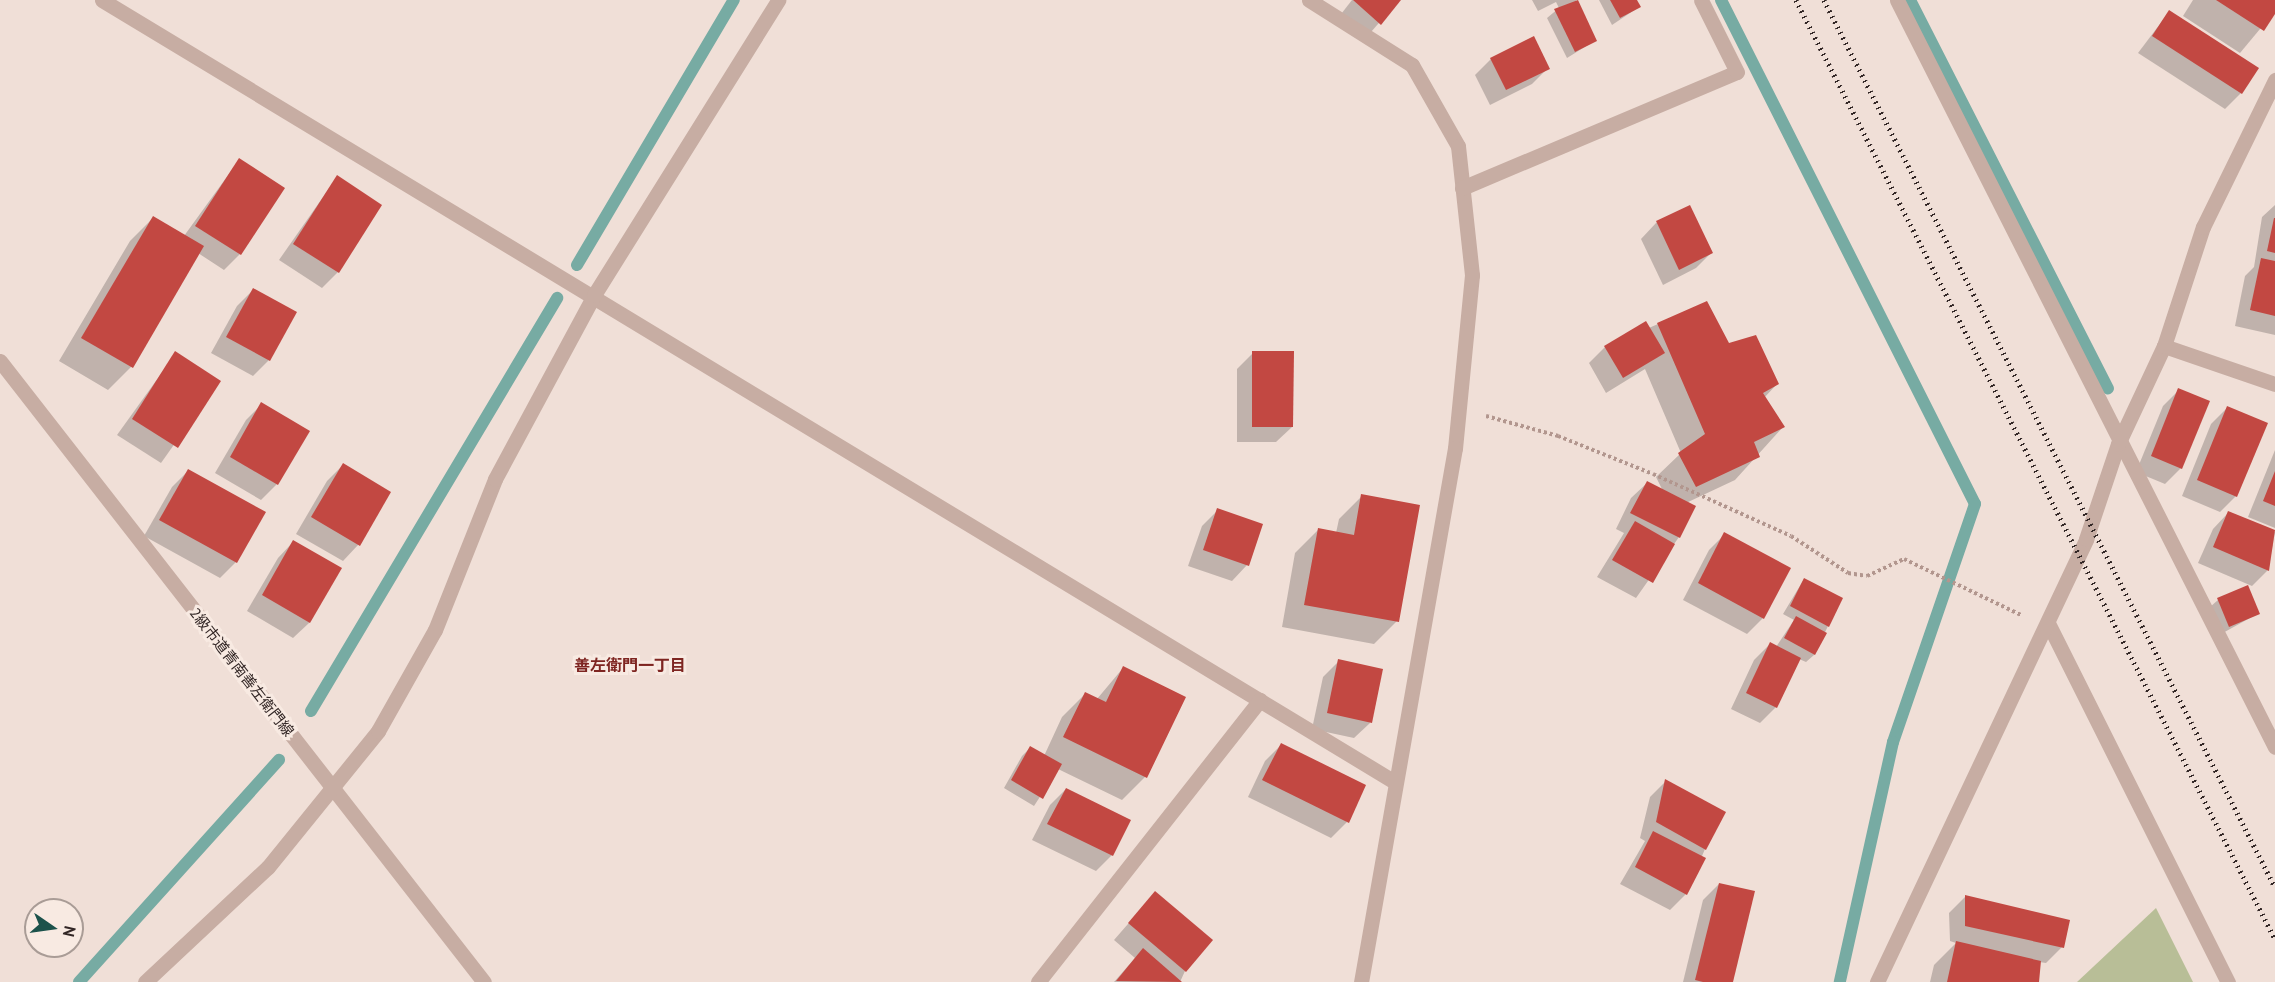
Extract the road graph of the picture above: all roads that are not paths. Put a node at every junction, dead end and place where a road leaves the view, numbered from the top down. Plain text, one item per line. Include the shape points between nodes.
1 (102, 0) edge
2 (778, 0) edge
3 (1309, 0) edge
4 (1701, 0) edge
5 (1897, 0) edge
6 (2275, 80) edge
7 (1462, 188) junction
8 (594, 295) junction
9 (2164, 346) junction
10 (0, 361) edge
11 (2275, 384) edge
12 (2118, 444) junction
13 (2046, 625) junction
14 (1260, 700) junction
15 (2275, 747) edge
16 (1395, 782) junction
17 (332, 787) junction
18 (145, 982) edge
19 (484, 982) edge
20 (1038, 982) edge
21 (1361, 982) edge
22 (1877, 982) edge
23 (2228, 982) edge

1 - 8 street
2 - 8 street
3 - 7 street via 1412,65 1458,146
4 - 7 street via 1737,72
5 - 12 street
6 - 9 street via 2203,227
7 - 16 street via 1472,275 1459,408
8 - 14 street
8 - 17 street via 495,479 435,630 378,731
9 - 11 street
9 - 12 street
10 - 17 street, 2級市道青南善左衛門線
12 - 13 street via 2086,539
12 - 15 street
13 - 22 street
13 - 23 street
14 - 16 street
14 - 20 street
16 - 21 street
17 - 18 street via 268,867
17 - 19 street, 2級市道青南善左衛門線

